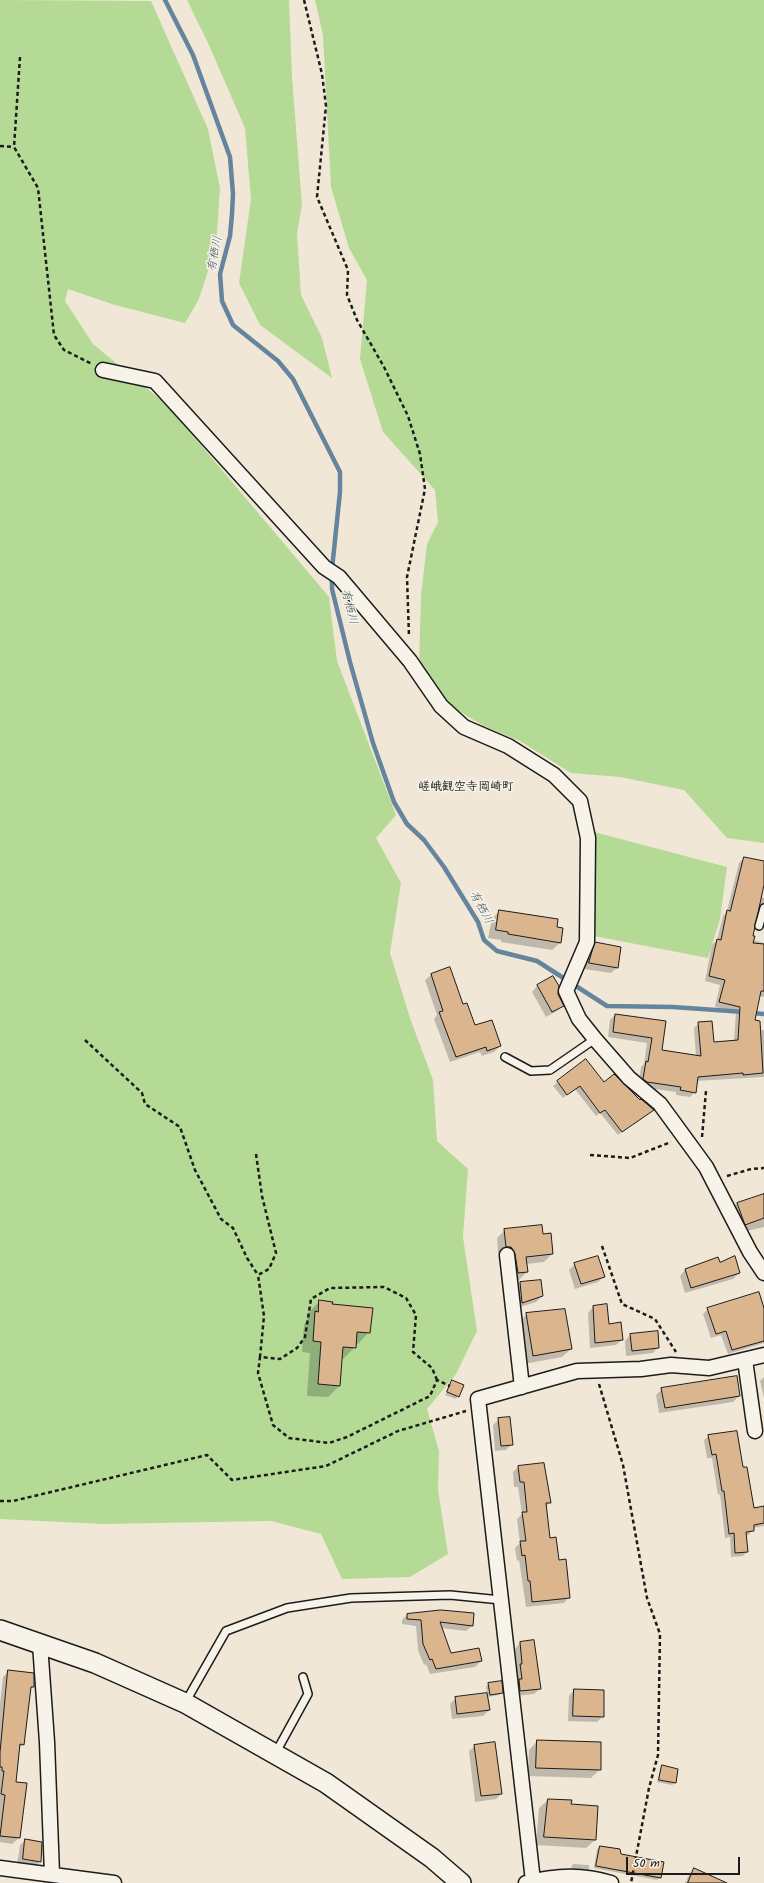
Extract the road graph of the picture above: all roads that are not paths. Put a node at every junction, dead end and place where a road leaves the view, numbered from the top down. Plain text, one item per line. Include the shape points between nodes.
1 (103, 370) road end
2 (764, 908) edge
3 (759, 926) dead end
4 (595, 1039) junction
5 (505, 1058) dead end
6 (507, 1255) dead end
7 (764, 1273) edge
8 (764, 1355) edge
9 (745, 1360) junction
10 (522, 1387) junction
11 (755, 1431) dead end
12 (501, 1600) junction
13 (0, 1630) edge
14 (40, 1644) junction
15 (303, 1676) dead end
16 (185, 1703) junction
17 (275, 1754) junction
18 (0, 1868) edge
19 (52, 1874) junction
20 (77, 1881) edge
21 (529, 1882) edge
22 (114, 1883) edge
23 (460, 1883) edge
24 (611, 1883) edge

1 - 4 street via 155,381 324,567 339,577 410,661 441,706 464,727 508,746 554,775 580,801 588,838 587,942 566,991 579,1019
2 - 3 lane
4 - 5 lane via 550,1070 531,1071
4 - 7 street via 629,1078 660,1104 685,1137 701,1160 750,1252
6 - 10 street
8 - 9 street
9 - 10 street via 709,1368 671,1364 601,1372 577,1371
9 - 11 street
10 - 12 street via 478,1399
12 - 16 lane via 450,1595 351,1598 287,1608 226,1631
12 - 21 street
13 - 14 street
14 - 16 street via 95,1663
14 - 19 street
15 - 17 lane via 308,1694
16 - 17 street
17 - 23 street via 332,1788 432,1858
18 - 19 street
19 - 20 street
20 - 22 street
21 - 24 street via 560,1876 583,1876

